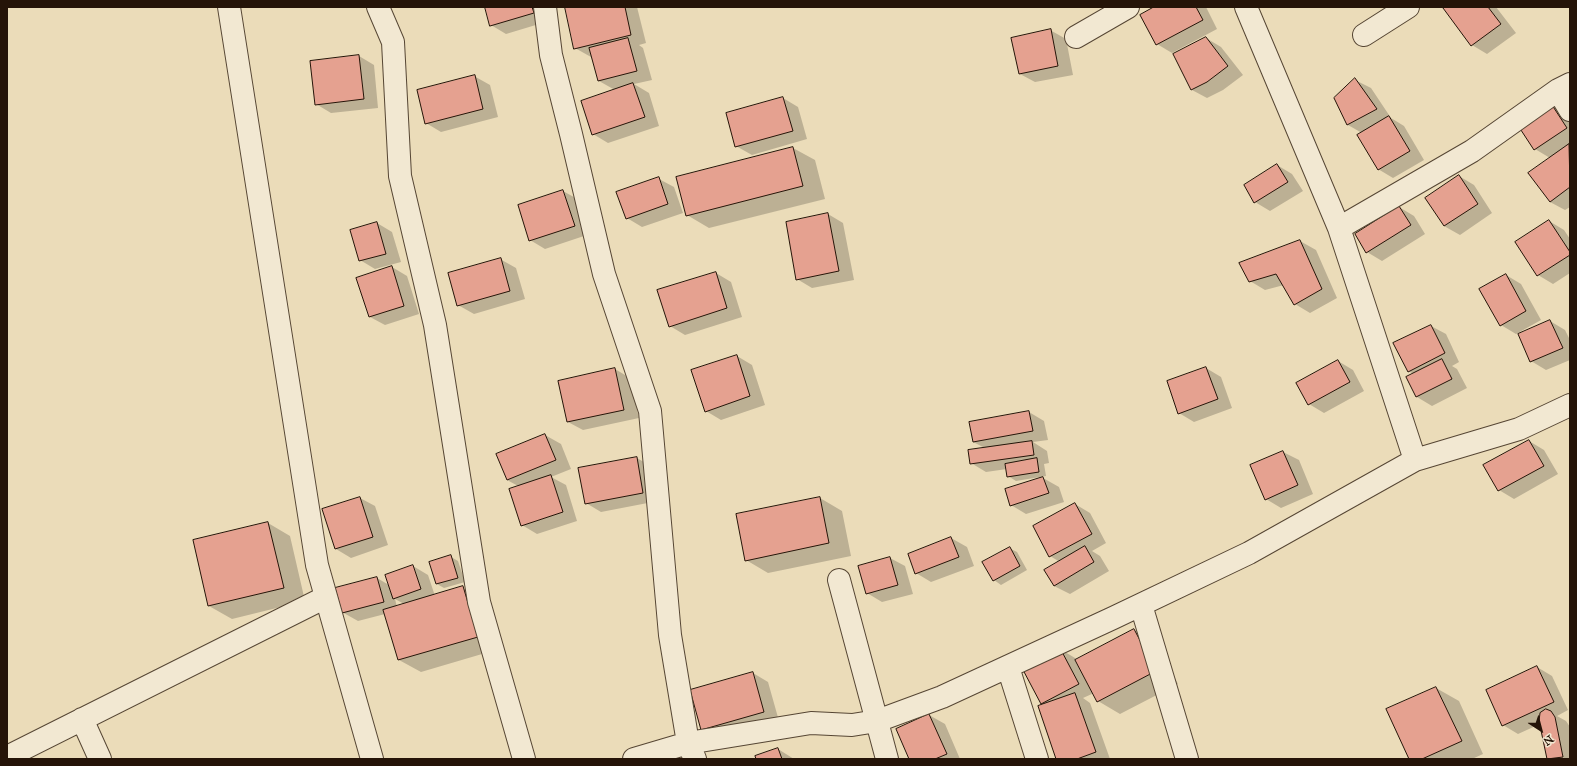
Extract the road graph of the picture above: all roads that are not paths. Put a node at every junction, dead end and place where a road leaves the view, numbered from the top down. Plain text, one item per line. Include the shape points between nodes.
1 (229, 7) edge
2 (378, 7) edge
3 (545, 7) edge
4 (1128, 7) edge
5 (1246, 7) edge
6 (1408, 7) edge
7 (1364, 35) dead end
8 (1076, 37) dead end
9 (1564, 87) edge
10 (1570, 110) edge
11 (1338, 228) junction
12 (1570, 405) edge
13 (1415, 460) junction
14 (839, 580) dead end
15 (326, 597) junction
16 (1141, 605) junction
17 (1008, 667) junction
18 (82, 719) junction
19 (878, 721) junction
20 (691, 751) edge
21 (7, 756) edge
22 (100, 759) edge
23 (372, 759) edge
24 (524, 759) edge
25 (634, 759) edge
26 (887, 759) edge
27 (1037, 759) edge
28 (1186, 759) edge

1 - 15 street via 315,557
2 - 24 street via 392,42 400,176 435,324 479,602
3 - 20 street via 551,54 604,274 650,411 670,635
4 - 8 street
5 - 11 street
6 - 7 street
9 - 10 street
9 - 11 street via 1472,151
11 - 13 street
12 - 13 street via 1519,429
13 - 16 street via 1249,552
14 - 19 street
15 - 18 street
15 - 23 street
16 - 17 street
16 - 28 street
17 - 19 street via 942,697
17 - 27 street
18 - 21 street
18 - 22 street
19 - 20 street via 852,725 811,723
19 - 26 street
20 - 25 street

